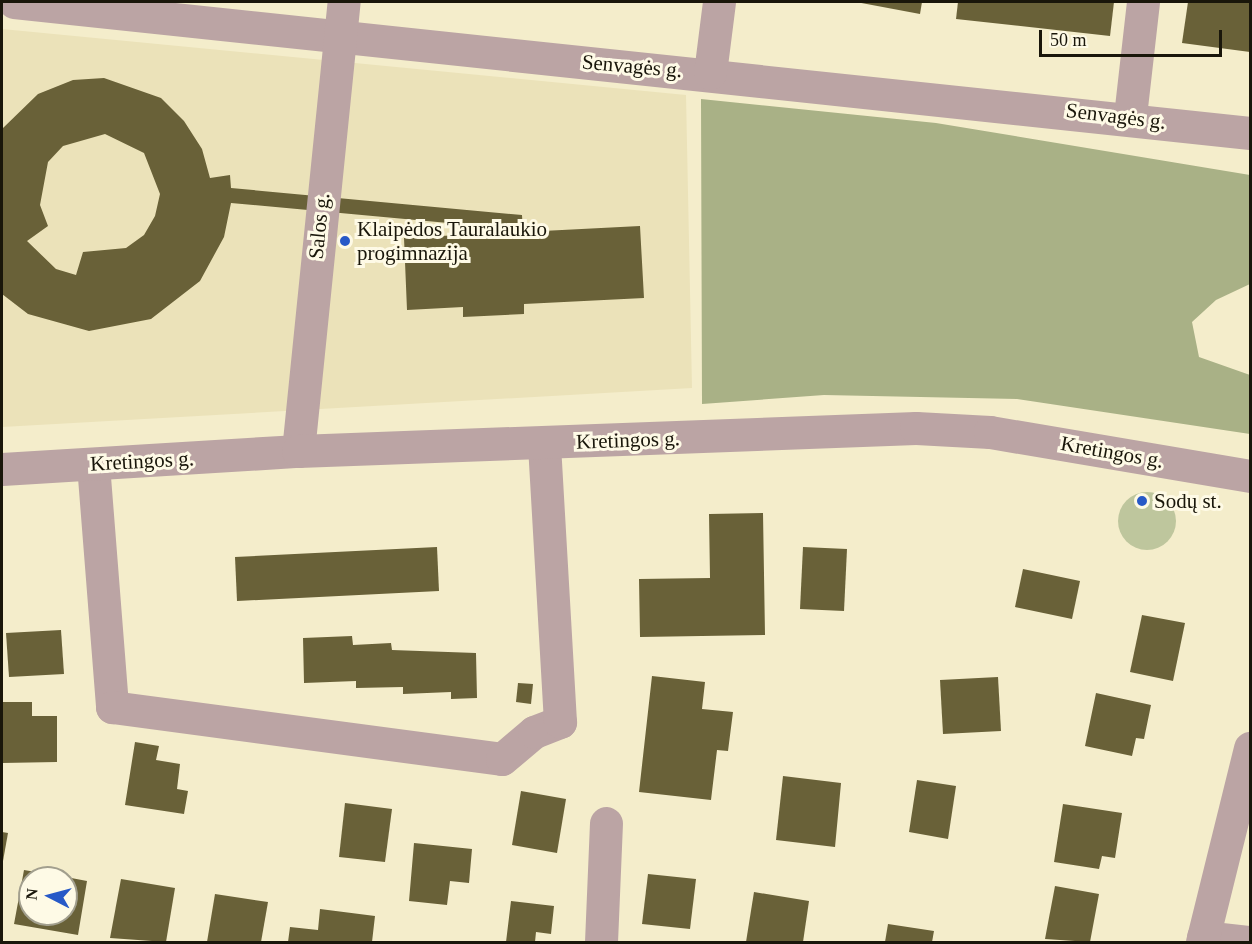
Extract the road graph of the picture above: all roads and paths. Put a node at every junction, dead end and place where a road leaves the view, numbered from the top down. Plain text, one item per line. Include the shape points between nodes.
1 (14, 2) edge
2 (344, 2) edge
3 (719, 2) edge
4 (1143, 2) edge
5 (340, 38) junction
6 (711, 73) junction
7 (1130, 116) junction
8 (1251, 133) edge
9 (544, 443) junction
10 (298, 451) junction
11 (93, 464) junction
12 (2, 469) edge
13 (1251, 476) edge
14 (1251, 748) edge
15 (606, 823) dead end
16 (1202, 940) edge
17 (601, 942) edge
18 (1248, 942) edge

1 - 5 street, Senvagės g.
2 - 5 street, Salos g.
3 - 6 street
4 - 7 street
5 - 6 street, Senvagės g.
5 - 10 street, Salos g.
6 - 7 street, Senvagės g.
7 - 8 street, Senvagės g.
9 - 10 street, Kretingos g.
9 - 11 street via 560,722 534,732 502,759 112,707
9 - 13 street, Kretingos g. via 916,428 990,432
10 - 11 street, Kretingos g.
11 - 12 street, Kretingos g.
14 - 16 street
15 - 17 street
16 - 18 street

